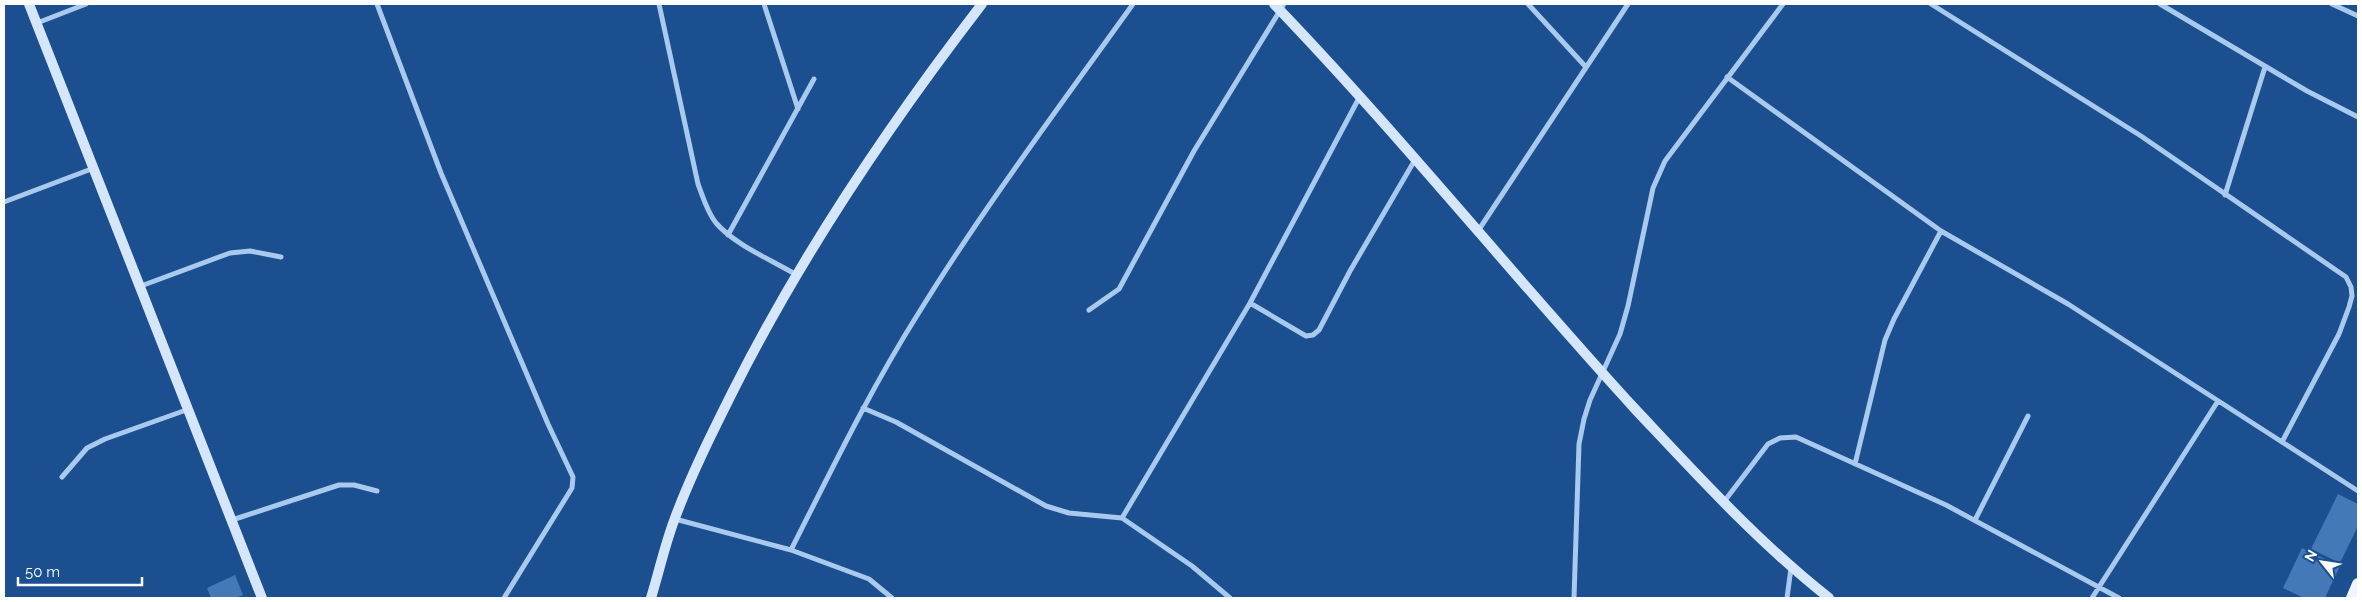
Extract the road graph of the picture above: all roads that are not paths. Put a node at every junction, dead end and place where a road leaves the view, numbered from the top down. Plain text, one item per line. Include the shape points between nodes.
1 (29, 4) edge
2 (86, 4) edge
3 (377, 4) edge
4 (659, 4) edge
5 (764, 4) edge
6 (982, 4) edge
7 (1132, 4) edge
8 (1528, 4) edge
9 (1628, 4) edge
10 (1783, 4) edge
11 (1931, 4) edge
12 (2160, 4) edge
13 (2332, 4) edge
14 (1279, 6) edge
15 (2358, 16) edge
16 (37, 23) junction
17 (1585, 66) junction
18 (2265, 67) junction
19 (1727, 78) junction
20 (814, 79) dead end
21 (1359, 98) junction
22 (798, 109) junction
23 (2358, 117) edge
24 (1416, 158) junction
25 (94, 168) junction
26 (2225, 195) junction
27 (4, 202) edge
28 (1941, 231) junction
29 (1477, 232) junction
30 (728, 235) junction
31 (281, 257) dead end
32 (795, 274) junction
33 (141, 286) junction
34 (1250, 302) junction
35 (1089, 310) dead end
36 (1603, 374) junction
37 (2218, 401) junction
38 (863, 408) junction
39 (190, 409) junction
40 (2028, 416) dead end
41 (2282, 442) junction
42 (1856, 464) junction
43 (62, 477) dead end
44 (377, 491) dead end
45 (2358, 491) edge
46 (1723, 503) junction
47 (1122, 518) junction
48 (675, 519) junction
49 (232, 520) junction
50 (1975, 520) junction
51 (791, 550) junction
52 (1791, 568) junction
53 (2358, 584) edge
54 (2099, 586) junction
55 (262, 598) edge
56 (504, 598) edge
57 (652, 598) edge
58 (892, 598) edge
59 (1230, 598) edge
60 (1574, 598) edge
61 (1787, 598) edge
62 (1829, 598) edge
63 (2092, 598) edge
64 (2119, 598) edge
65 (2352, 598) edge

1 - 16 street
2 - 16 street
3 - 56 street via 441,173 573,477 572,488
4 - 30 street via 698,184 715,222
5 - 22 street
6 - 32 street via 890,131
7 - 38 street via 971,232 917,315
8 - 17 street
9 - 17 street
10 - 19 street
11 - 26 street via 2141,136
12 - 18 street
13 - 15 street
14 - 21 street
14 - 35 street via 1194,151 1119,289
16 - 25 street
17 - 29 street
18 - 23 street
18 - 26 street
19 - 28 street
19 - 36 street via 1659,172 1628,306
20 - 22 street
21 - 24 street
21 - 34 street
22 - 30 street
24 - 29 street
24 - 34 street via 1319,330 1306,336
25 - 27 street
25 - 33 street
26 - 41 street via 2338,271 2351,286 2352,296 2339,334
28 - 37 street via 2068,304
28 - 42 street via 1885,340
29 - 36 street
30 - 32 street
31 - 33 street via 250,251 230,253
32 - 48 street via 707,444
33 - 39 street
34 - 47 street
36 - 46 street
36 - 60 street via 1590,400 1579,444
37 - 41 street
37 - 54 street
38 - 47 street via 896,422 1046,506 1069,513
38 - 51 street
39 - 43 street via 86,448
39 - 49 street
40 - 50 street
41 - 45 street
42 - 46 street via 1796,437 1780,438 1764,448
42 - 50 street
44 - 49 street via 339,485
46 - 52 street
47 - 59 street via 1192,566
48 - 51 street
48 - 57 street
49 - 55 street
50 - 54 street
51 - 58 street via 869,579
52 - 61 street
52 - 62 street
53 - 65 main road
54 - 63 street
54 - 64 street

